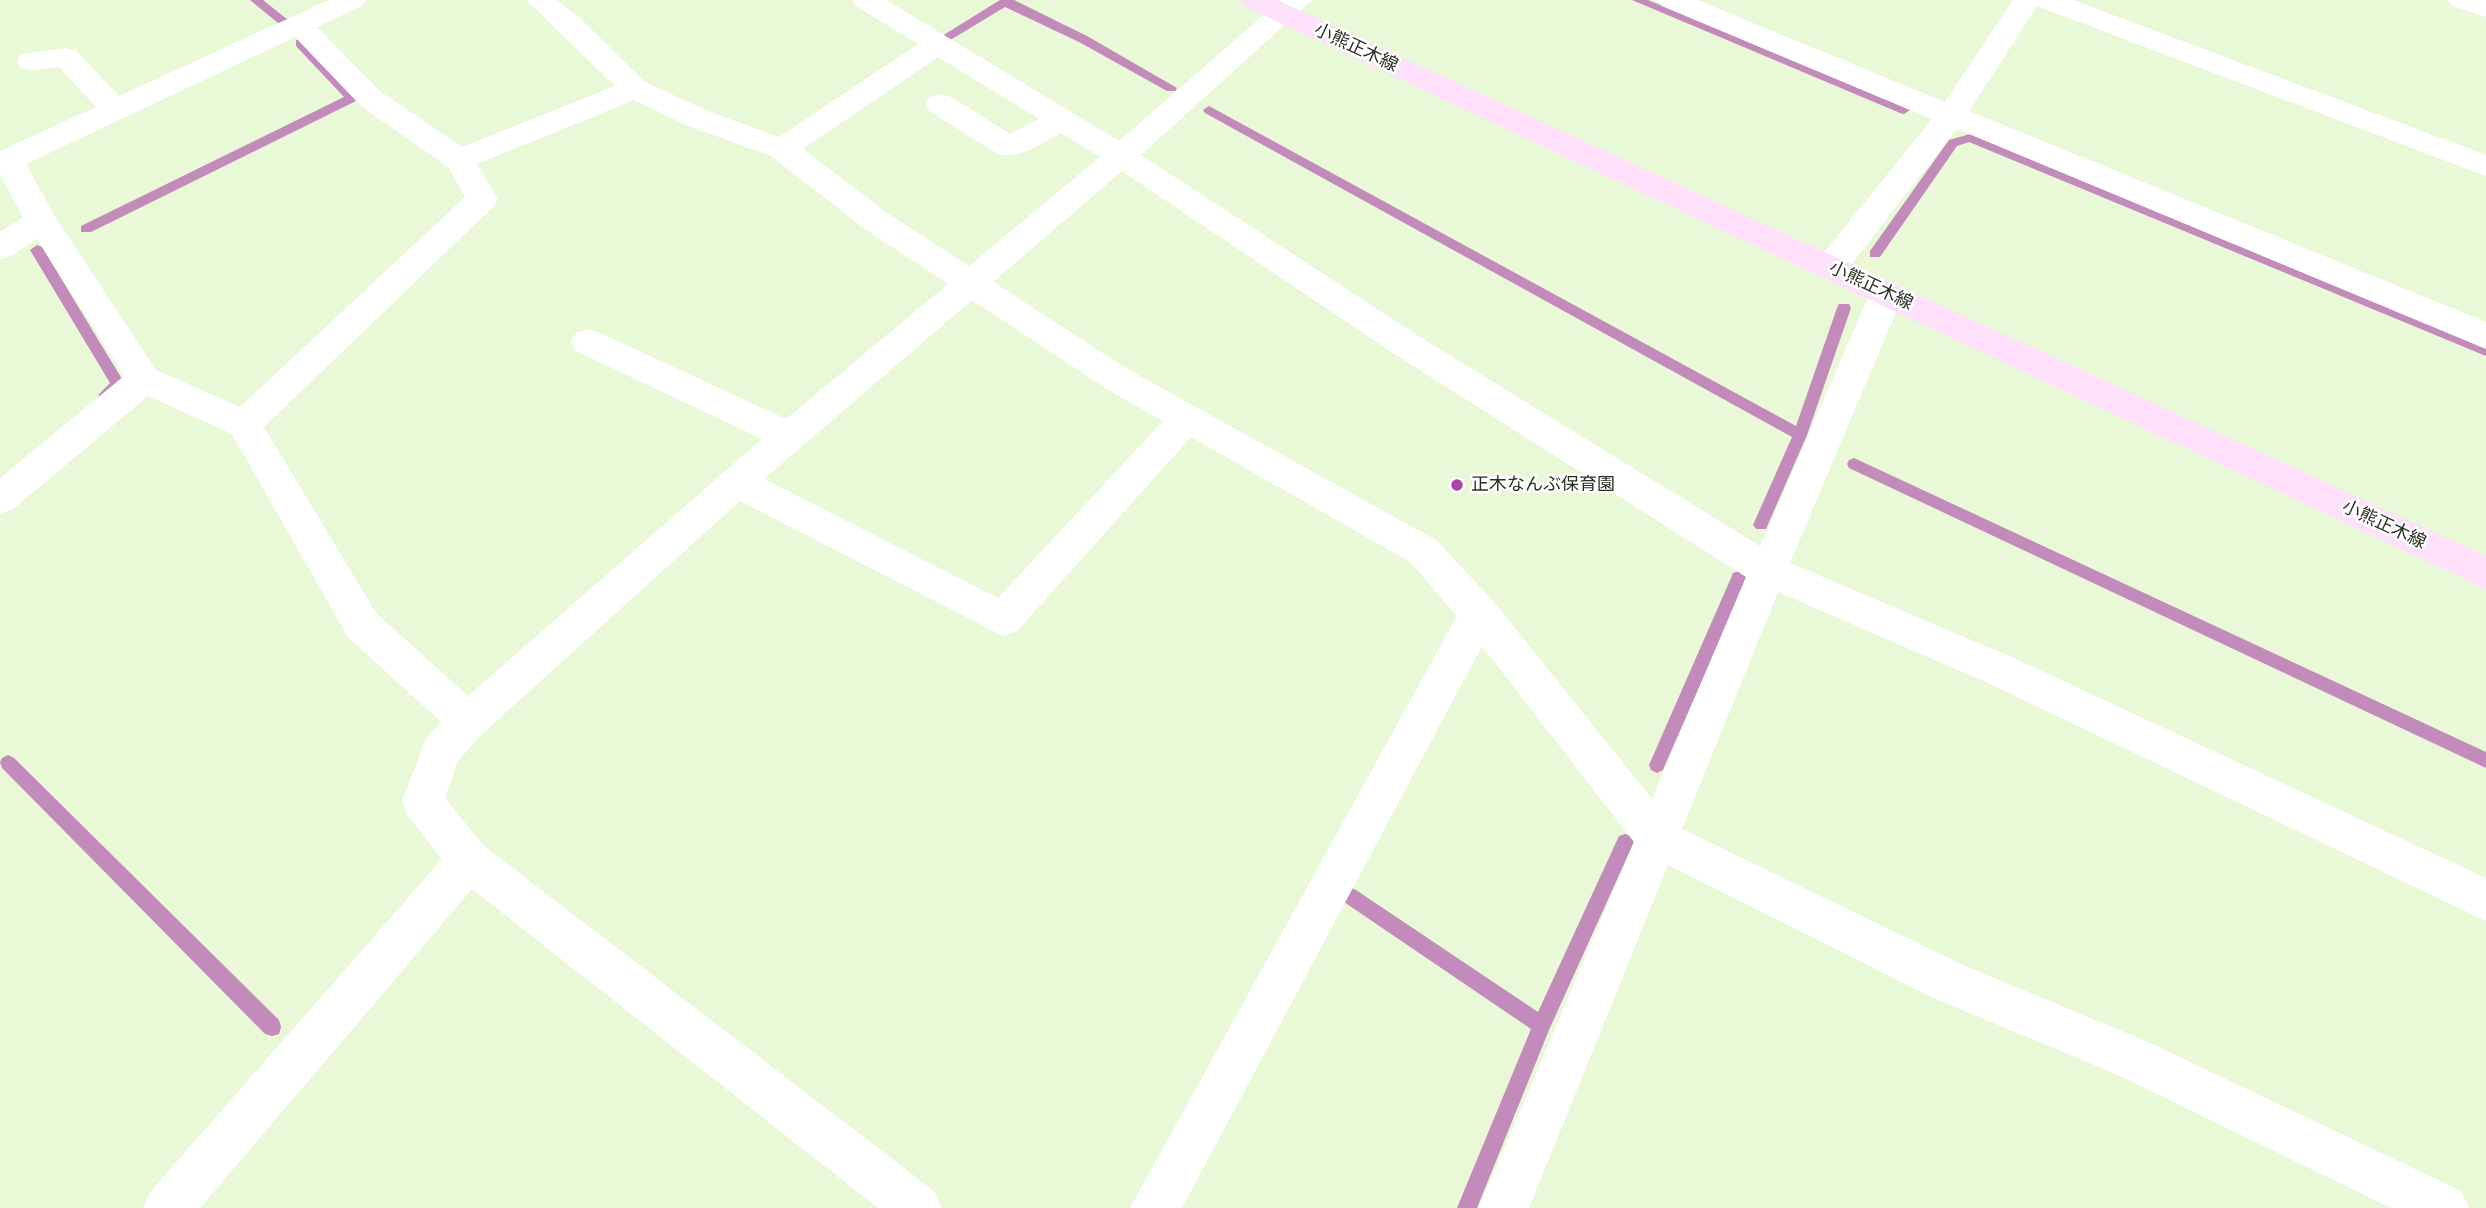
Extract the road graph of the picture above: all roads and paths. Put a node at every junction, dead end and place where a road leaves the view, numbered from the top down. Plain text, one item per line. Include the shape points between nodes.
1 (352, 0) edge
2 (540, 0) edge
3 (866, 0) edge
4 (1254, 0) edge
5 (1672, 0) edge
6 (2027, 0) edge
7 (2047, 0) edge
8 (2462, 0) edge
9 (1290, 7) edge
10 (2486, 8) edge
11 (299, 26) junction
12 (936, 45) junction
13 (31, 61) dead end
14 (635, 89) junction
15 (940, 104) dead end
16 (115, 110) junction
17 (1951, 116) junction
18 (1061, 120) junction
19 (782, 149) junction
20 (1121, 156) junction
21 (459, 160) junction
22 (2486, 166) edge
23 (41, 220) junction
24 (0, 248) edge
25 (1831, 267) junction
26 (970, 282) junction
27 (1887, 293) junction
28 (2486, 336) edge
29 (588, 342) dead end
30 (144, 379) junction
31 (1187, 418) junction
32 (244, 424) junction
33 (789, 436) junction
34 (737, 482) junction
35 (0, 499) edge
36 (1768, 571) junction
37 (2486, 573) edge
38 (1479, 613) junction
39 (468, 721) junction
40 (1657, 838) junction
41 (469, 860) junction
42 (2486, 900) edge
43 (168, 1208) edge
44 (918, 1208) edge
45 (1155, 1208) edge
46 (1504, 1208) edge
47 (2444, 1208) edge

1 - 11 street
2 - 14 street
3 - 12 street
4 - 9 main road, 小熊正木線
5 - 17 street
6 - 17 street
7 - 22 street
8 - 10 street
9 - 20 street
9 - 25 main road, 小熊正木線
11 - 16 street
11 - 21 street via 371,99
12 - 18 street
12 - 19 street
13 - 16 street via 66,57
14 - 19 street
14 - 21 street
15 - 18 street via 1009,147
16 - 23 street via 8,160
17 - 25 street
17 - 28 street
18 - 20 street
19 - 26 street via 876,221
20 - 26 street
20 - 36 street via 1408,346
21 - 32 street via 482,199
23 - 24 street
23 - 30 street
25 - 27 main road, 小熊正木線
26 - 31 street via 1117,379
26 - 33 street
27 - 36 street
27 - 37 main road, 小熊正木線
29 - 33 street
30 - 32 street
30 - 35 street
31 - 34 street via 1003,620
31 - 38 street via 1423,551
32 - 39 street via 362,625
33 - 34 street
34 - 39 street
36 - 40 street
36 - 42 street via 2002,671
38 - 40 street
38 - 45 street
39 - 41 street via 441,751 423,802
40 - 46 street
40 - 47 street via 1947,981 2132,1058
41 - 43 street
41 - 44 street

